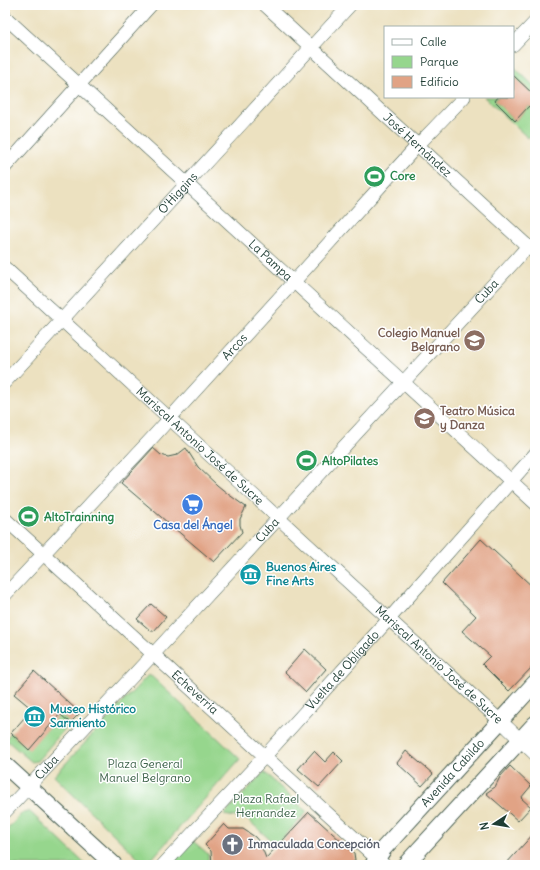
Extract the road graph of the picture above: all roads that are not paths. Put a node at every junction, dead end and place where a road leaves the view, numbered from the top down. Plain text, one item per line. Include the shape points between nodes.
1 (151, 5) edge
2 (265, 5) edge
3 (350, 5) edge
4 (5, 17) edge
5 (535, 22) edge
6 (514, 44) edge
7 (311, 48) junction
8 (80, 85) junction
9 (463, 98) edge
10 (417, 146) junction
11 (5, 167) edge
12 (186, 184) junction
13 (531, 249) edge
14 (5, 268) edge
15 (294, 282) junction
16 (61, 321) junction
17 (403, 381) junction
18 (5, 382) edge
19 (170, 418) junction
20 (535, 454) edge
21 (512, 481) junction
22 (535, 503) edge
23 (278, 518) junction
24 (5, 519) edge
25 (43, 554) junction
26 (5, 595) edge
27 (389, 619) junction
28 (153, 654) junction
29 (535, 683) edge
30 (500, 721) junction
31 (535, 724) edge
32 (520, 740) junction
33 (535, 754) edge
34 (265, 756) junction
35 (5, 765) edge
36 (28, 786) junction
37 (5, 812) edge
38 (378, 863) edge
39 (114, 865) edge
40 (162, 865) edge
41 (405, 865) edge

1 - 8 street
2 - 7 street, José Hernández
3 - 7 street, O'Higgins
4 - 8 street, La Pampa
5 - 6 street
7 - 10 street, José Hernández
7 - 12 street, O'Higgins
8 - 11 street
8 - 12 street, La Pampa
9 - 10 street, Arcos
10 - 13 street, José Hernández
10 - 15 street, Arcos
12 - 15 street, La Pampa
12 - 16 street, O'Higgins
13 - 17 street, Cuba via 512,264
14 - 16 street, Mariscal Antonio José de Sucre
15 - 17 street, La Pampa
15 - 19 street, Arcos
16 - 18 street, O'Higgins
16 - 19 street, Mariscal Antonio José de Sucre
17 - 21 street, La Pampa
17 - 23 street, Cuba
19 - 23 street, Mariscal Antonio José de Sucre
19 - 25 street, Arcos
20 - 21 street, Vuelta de Obligado
21 - 22 street, La Pampa
21 - 27 street, Vuelta de Obligado
23 - 27 street, Mariscal Antonio José de Sucre
23 - 28 street, Cuba
24 - 25 street, Echeverría
25 - 26 street, Arcos
25 - 28 street, Echeverría
27 - 30 street, Mariscal Antonio José de Sucre
27 - 34 street, Vuelta de Obligado
28 - 34 street, Echeverría
28 - 36 street, Cuba
29 - 30 main road, Avenida Cabildo
30 - 32 street, Mariscal Antonio José de Sucre
30 - 38 main road, Avenida Cabildo via 384,848
31 - 32 main road
32 - 33 street, Mariscal Antonio José de Sucre
32 - 41 main road
34 - 38 street, Echeverría
34 - 40 street, Vuelta de Obligado
35 - 36 main road
36 - 37 street, Cuba
36 - 39 main road

